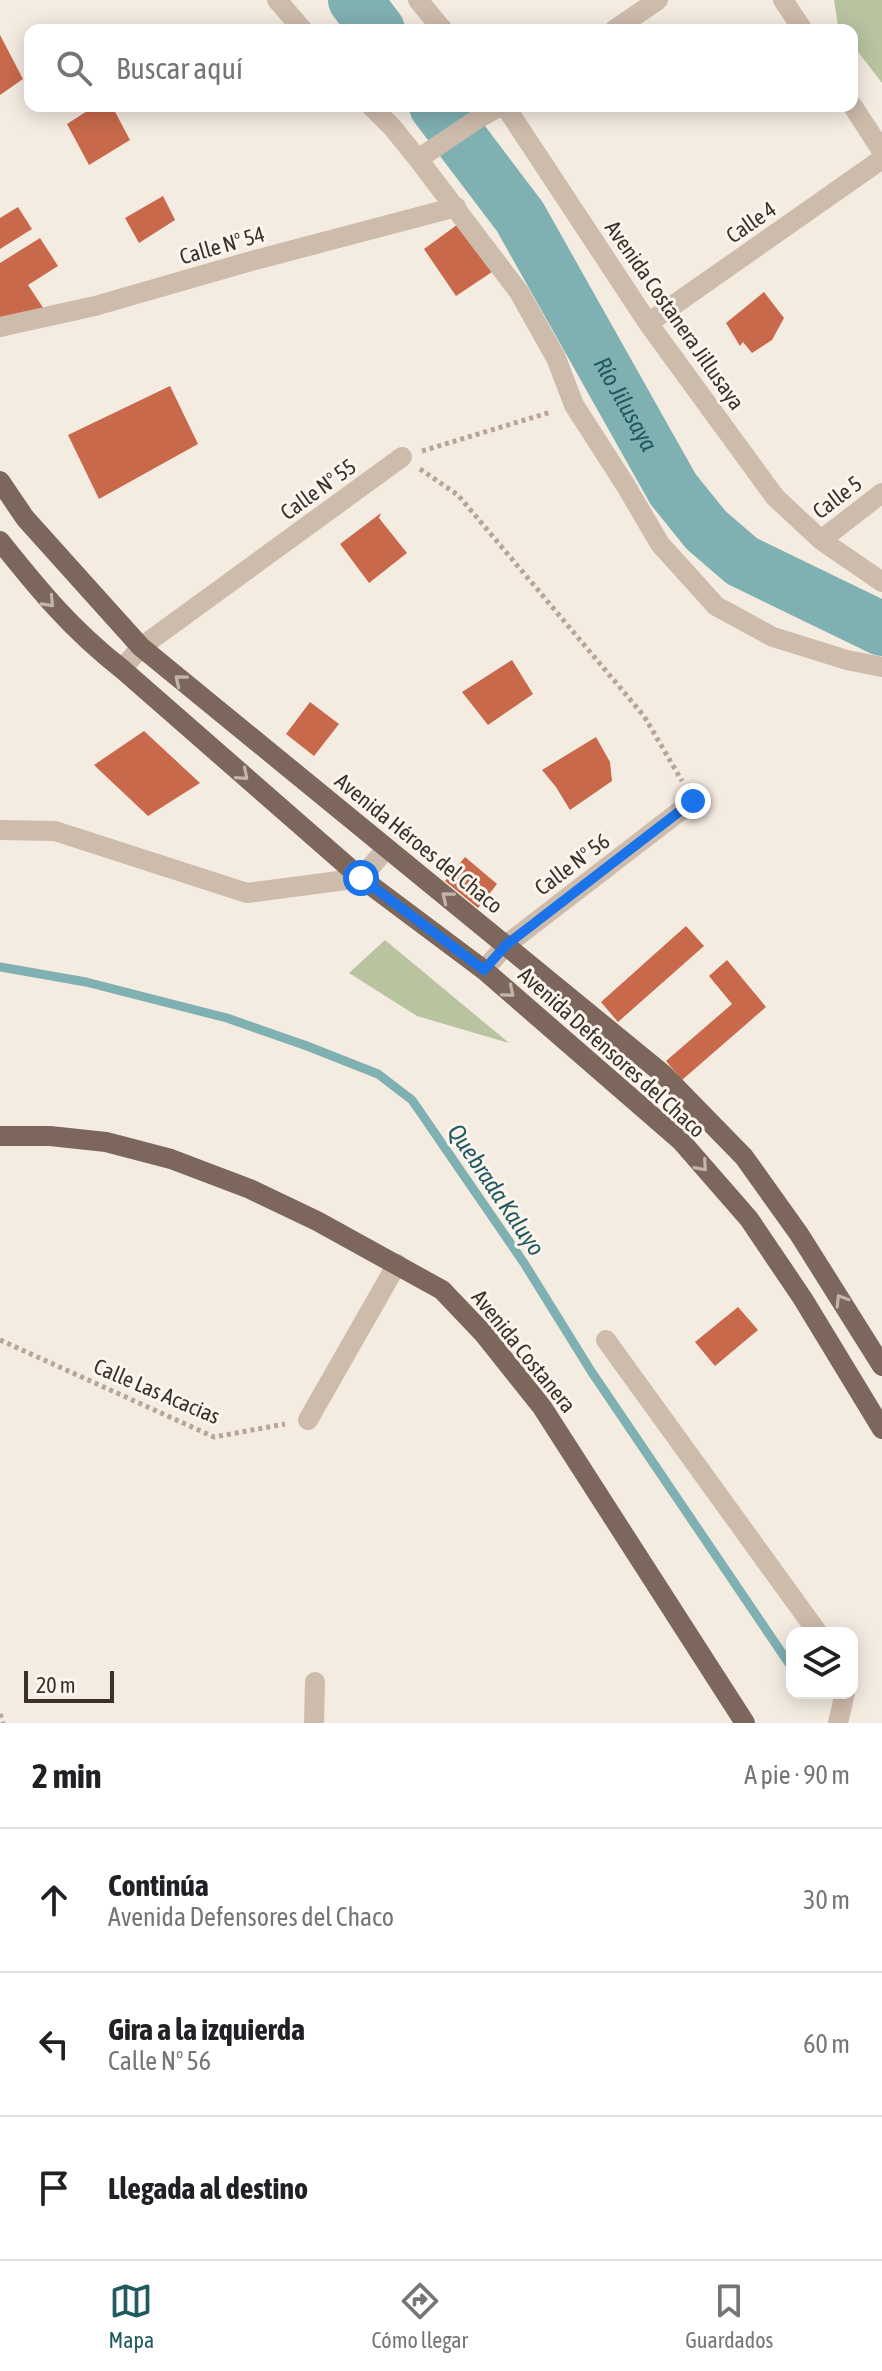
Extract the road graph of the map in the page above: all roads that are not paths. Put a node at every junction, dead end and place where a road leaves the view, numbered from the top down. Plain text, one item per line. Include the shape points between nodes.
1 (277, 0) edge
2 (418, 0) edge
3 (658, 0) edge
4 (783, 0) edge
5 (298, 24) edge
6 (438, 24) edge
7 (623, 24) edge
8 (799, 24) edge
9 (376, 112) edge
10 (491, 112) edge
11 (507, 112) edge
12 (857, 112) edge
13 (882, 151) edge
14 (418, 159) junction
15 (882, 159) edge
16 (456, 207) junction
17 (648, 323) junction
18 (0, 327) edge
19 (402, 457) road end
20 (0, 481) edge
21 (882, 493) edge
22 (821, 540) junction
23 (0, 541) edge
24 (882, 582) edge
25 (141, 647) junction
26 (882, 667) edge
27 (122, 669) junction
28 (693, 801) road end
29 (0, 830) edge
30 (386, 849) junction
31 (361, 878) junction
32 (506, 945) junction
33 (484, 970) junction
34 (0, 1136) edge
35 (397, 1264) junction
36 (606, 1340) dead end
37 (882, 1366) edge
38 (308, 1420) road end
39 (882, 1429) edge
40 (814, 1627) edge
41 (315, 1682) dead end
42 (844, 1699) edge
43 (314, 1723) edge
44 (745, 1723) edge
45 (838, 1723) edge

1 - 5 street
2 - 6 street
3 - 7 street
4 - 8 street
9 - 14 street
10 - 14 street
11 - 17 street, Avenida Costanera Jillusaya
12 - 13 street
14 - 16 street
15 - 17 street, Calle 4
16 - 18 street, Calle Nº 54
16 - 26 street via 519,292 556,358 574,405 660,544 716,606 773,637
17 - 22 street, Avenida Costanera Jillusaya via 775,497
19 - 25 street, Calle Nº 55
20 - 25 main road, Avenida Héroes del Chaco via 25,518
21 - 22 street, Calle 5
22 - 24 street, Avenida Costanera Jillusaya
23 -> 27 main road, Avenida Defensores del Chaco via 41,593
25 - 27 street, Calle Nº 55
30 -> 25 main road, Avenida Héroes del Chaco
27 -> 31 main road, Avenida Defensores del Chaco
28 - 32 street, Calle Nº 56
29 - 31 street via 55,831 247,893
30 - 31 street
32 -> 30 main road, Avenida Héroes del Chaco
31 - 33 main road, Avenida Defensores del Chaco
32 - 33 street, Calle Nº 56
37 -> 32 main road, Avenida Héroes del Chaco via 744,1157 663,1074
33 -> 39 main road, Avenida Defensores del Chaco via 681,1141 749,1219
34 - 35 main road, Avenida Costanera via 106,1142 171,1159 250,1189
35 - 38 street
35 - 44 main road, Avenida Costanera via 442,1290 542,1407
36 - 40 street
41 - 43 street
42 - 45 street

